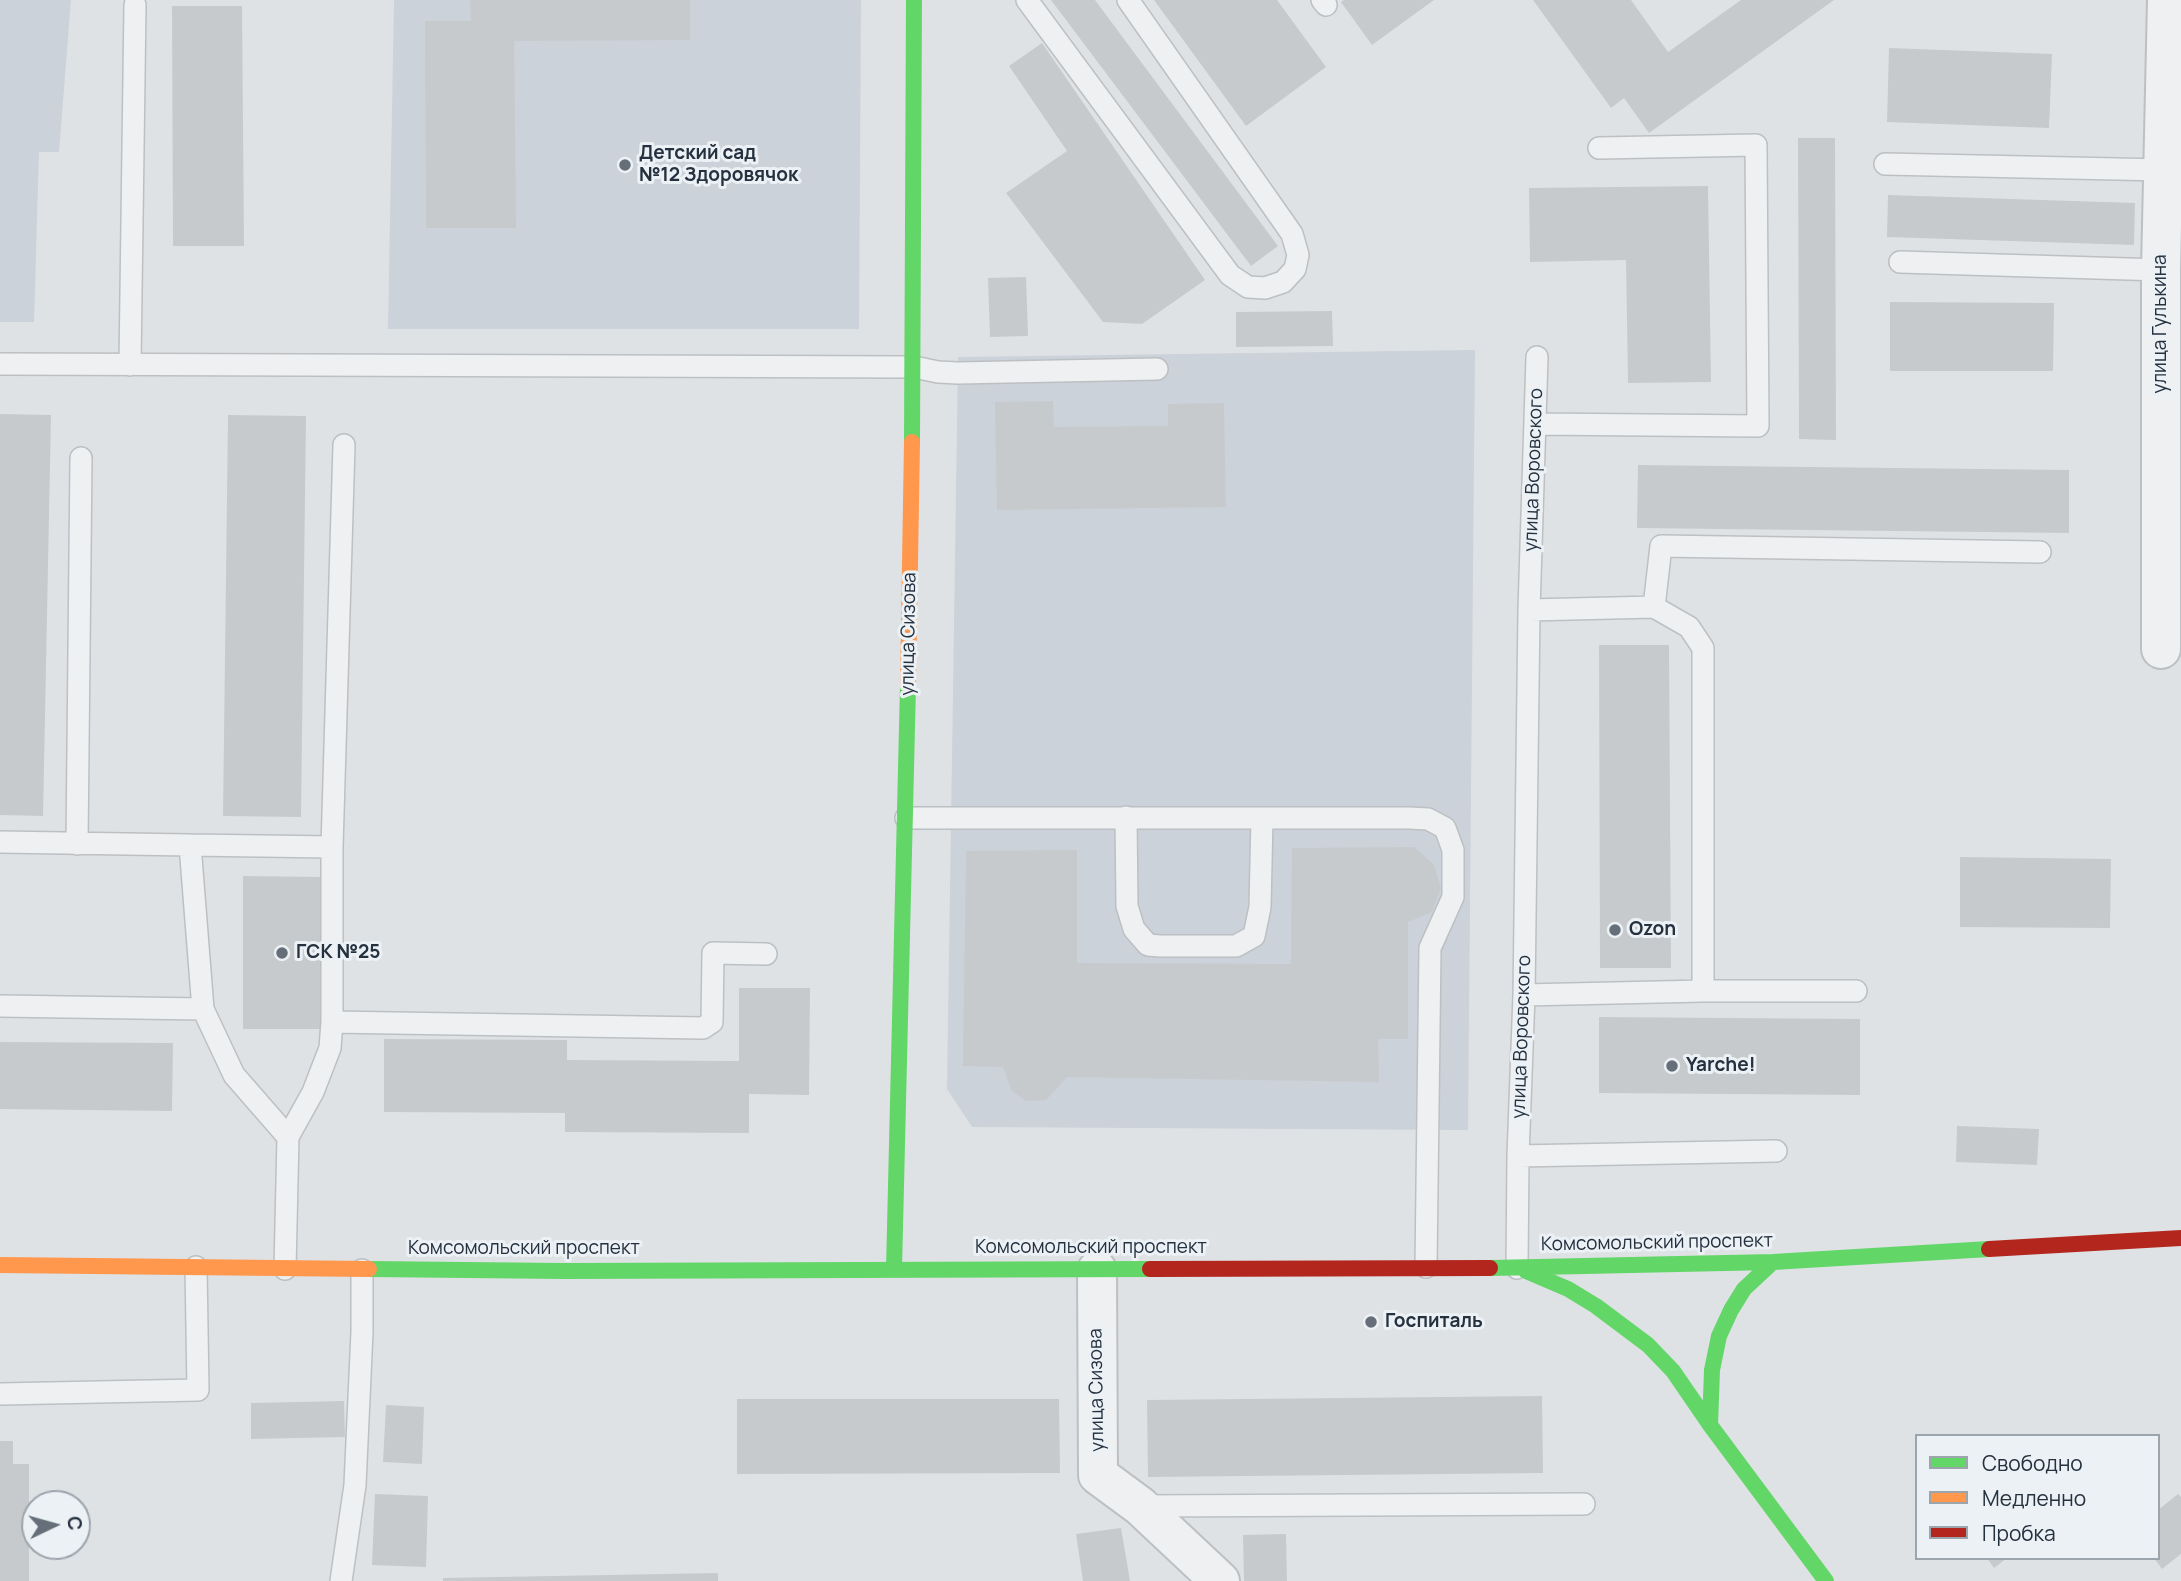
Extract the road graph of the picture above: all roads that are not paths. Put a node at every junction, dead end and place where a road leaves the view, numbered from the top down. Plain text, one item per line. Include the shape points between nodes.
1 (914, 0) edge
2 (1027, 0) edge
3 (1128, 0) edge
4 (135, 5) dead end
5 (2172, 11) edge
6 (1599, 148) dead end
7 (1885, 164) dead end
8 (2163, 170) junction
9 (1900, 262) dead end
10 (2161, 270) junction
11 (1537, 357) dead end
12 (0, 364) edge
13 (130, 365) junction
14 (914, 367) junction
15 (1157, 369) dead end
16 (1536, 424) junction
17 (344, 445) dead end
18 (81, 458) dead end
19 (2040, 552) dead end
20 (1654, 607) junction
21 (1529, 610) junction
22 (2161, 649) dead end
23 (1126, 817) junction
24 (906, 818) junction
25 (1262, 818) junction
26 (0, 842) edge
27 (77, 844) junction
28 (190, 845) junction
29 (332, 846) junction
30 (765, 954) dead end
31 (1703, 991) junction
32 (1856, 991) dead end
33 (1524, 995) junction
34 (0, 1006) edge
35 (202, 1009) junction
36 (332, 1022) junction
37 (288, 1137) junction
38 (1776, 1151) dead end
39 (1518, 1156) junction
40 (2181, 1238) edge
41 (1773, 1262) junction
42 (0, 1265) edge
43 (196, 1267) junction
44 (1426, 1267) junction
45 (1517, 1268) junction
46 (285, 1269) junction
47 (894, 1269) junction
48 (362, 1270) junction
49 (1097, 1270) junction
50 (0, 1394) edge
51 (1710, 1425) junction
52 (1584, 1504) dead end
53 (1140, 1506) junction
54 (341, 1581) edge
55 (1220, 1581) edge
56 (1825, 1581) edge

1 - 14 main road, улица Сизова
2 - 3 lane via 1230,275 1248,287 1283,282 1295,270 1298,255 1292,234
4 - 13 lane
5 - 8 street, улица Гулькина
6 - 16 lane via 1756,145 1758,426
7 - 8 lane
8 - 10 street, улица Гулькина
9 - 10 lane
10 - 22 street, улица Гулькина
11 - 16 lane, улица Воровского
12 - 13 lane
13 - 14 lane
14 - 15 lane via 958,373
14 - 24 main road, улица Сизова
16 - 21 lane, улица Воровского
17 - 29 lane
18 - 27 lane
19 - 20 lane via 1661,546
20 - 21 lane
20 - 31 lane via 1689,627 1703,648
21 - 33 lane, улица Воровского
23 - 24 lane
23 - 25 lane
23 - 25 lane via 1127,906 1134,929 1148,945 1160,946 1236,946 1254,936 1260,907
24 - 47 main road, улица Сизова
25 - 44 lane via 1428,819 1445,828 1452,850 1453,897 1430,948
26 - 27 lane
27 - 28 lane
28 - 29 lane
28 - 35 lane
29 - 36 lane
30 - 36 lane via 713,953 712,1022 703,1028
31 - 32 lane
31 - 33 lane
33 - 39 lane, улица Воровского
34 - 35 lane
35 - 37 lane via 234,1075
36 - 37 lane via 330,1048
37 - 46 lane
38 - 39 lane
39 - 45 lane, улица Воровского
40 - 41 main road, Комсомольский проспект
41 - 45 main road, Комсомольский проспект
41 - 51 main road via 1745,1289 1719,1336 1712,1370
42 - 43 main road, Комсомольский проспект
43 - 46 main road, Комсомольский проспект
43 - 50 lane via 198,1390
44 - 45 main road, Комсомольский проспект
44 - 49 main road, Комсомольский проспект
45 - 51 main road via 1568,1289 1648,1345 1673,1371
46 - 48 main road, Комсомольский проспект
47 - 48 main road, Комсомольский проспект
47 - 49 main road, Комсомольский проспект
48 - 54 lane via 355,1485
49 - 53 street, улица Сизова via 1098,1475
51 - 56 main road
52 - 53 lane
53 - 55 street, улица Сизова

